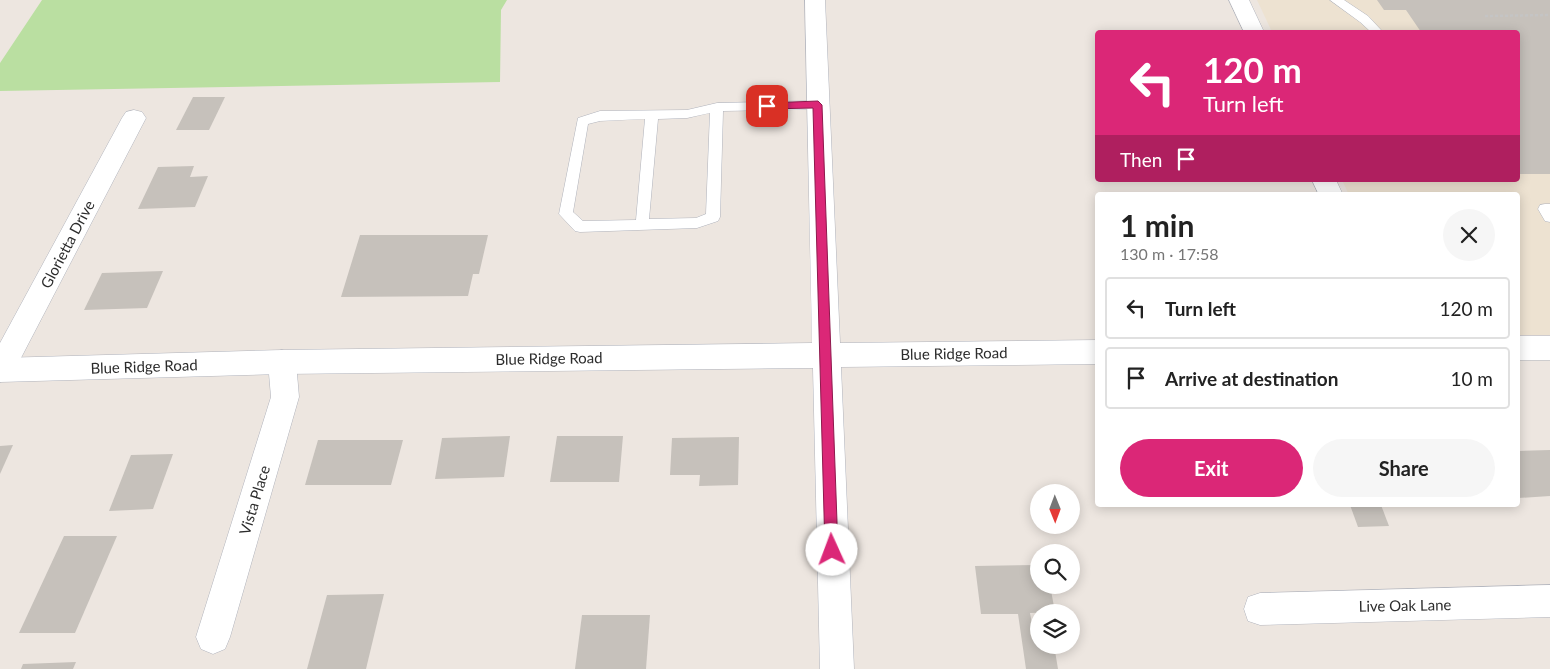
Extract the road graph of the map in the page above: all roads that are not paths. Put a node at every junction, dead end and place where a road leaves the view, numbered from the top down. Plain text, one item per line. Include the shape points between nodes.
1 (815, 0) edge
2 (1239, 0) edge
3 (1336, 0) edge
4 (1253, 30) edge
5 (1375, 30) edge
6 (818, 105) junction
7 (717, 107) junction
8 (652, 115) junction
9 (134, 118) dead end
10 (1550, 209) edge
11 (1550, 217) edge
12 (642, 225) junction
13 (1520, 348) edge
14 (1550, 348) edge
15 (1095, 352) edge
16 (826, 354) junction
17 (282, 362) junction
18 (0, 370) edge
19 (1550, 602) edge
20 (1260, 609) dead end
21 (213, 637) dead end
22 (836, 669) edge

1 - 6 street
2 - 4 street
3 - 5 lane
6 - 7 lane
6 - 16 street
7 - 8 lane via 687,114
7 - 12 lane via 713,217 696,223
8 - 12 lane
8 - 12 lane via 600,116 582,121 566,214 580,227
9 - 18 street, Glorietta Drive
10 - 11 lane via 1545,209
13 - 14 street
15 - 16 street, Blue Ridge Road
16 - 17 street, Blue Ridge Road
16 - 22 street
17 - 18 street, Blue Ridge Road
17 - 21 street, Vista Place via 285,397
19 - 20 street, Live Oak Lane

